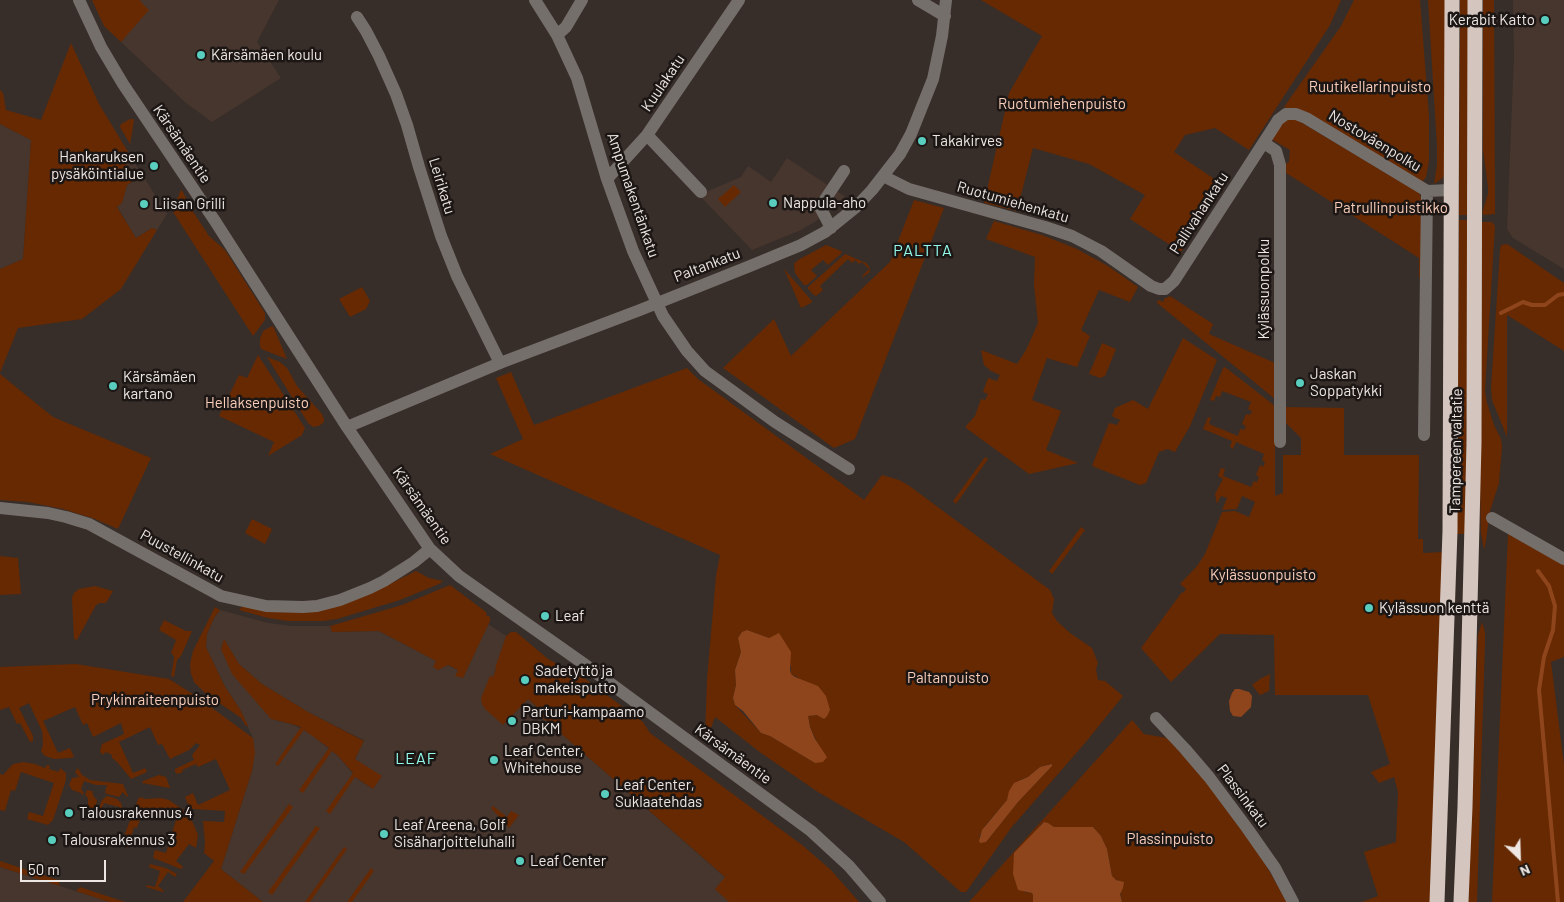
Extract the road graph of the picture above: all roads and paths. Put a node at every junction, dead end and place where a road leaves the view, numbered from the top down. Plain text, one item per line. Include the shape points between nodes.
1 (78, 0) edge
2 (535, 0) edge
3 (582, 0) edge
4 (739, 0) edge
5 (918, 0) edge
6 (946, 0) edge
7 (1452, 0) edge
8 (1475, 0) edge
9 (945, 16) junction
10 (356, 17) dead end
11 (557, 35) junction
12 (647, 135) junction
13 (1264, 144) junction
14 (844, 171) dead end
15 (883, 176) junction
16 (607, 178) junction
17 (1450, 190) junction
18 (1427, 191) junction
19 (701, 192) dead end
20 (831, 228) junction
21 (1154, 288) joint
22 (657, 303) junction
23 (500, 363) junction
24 (347, 427) junction
25 (1424, 436) dead end
26 (1280, 442) dead end
27 (849, 469) dead end
28 (0, 508) edge
29 (1492, 518) dead end
30 (430, 549) junction
31 (1564, 559) edge
32 (1156, 718) dead end
33 (880, 902) edge
34 (1293, 902) edge
35 (1437, 902) edge
36 (1461, 902) edge

1 - 24 street, Kärsämäentie via 123,84
2 - 11 street, Ampumakentänkatu
3 - 11 street via 566,27
4 - 12 street, Kuulakatu
5 - 9 street
6 - 9 street, Paltankatu
7 - 17 highway, Tampereen valtatie
8 - 36 highway, Tampereen valtatie via 1474,443
9 - 15 street, Paltankatu via 939,56 927,97 912,134
10 - 23 street, Leirikatu via 393,87 441,236
11 - 16 street, Ampumakentänkatu via 577,78
12 - 16 street, Kuulakatu
12 - 19 street
13 - 18 street, Nostoväenpolku via 1278,120 1286,114 1296,114
13 - 21 street, Pallivahankatu via 1174,281 1165,289
13 - 26 street, Kylässuonpolku via 1276,151 1280,165
14 - 20 street via 820,207
15 - 20 street, Paltankatu via 856,207
15 - 21 street, Ruotumiehenkatu via 910,189 1072,236 1101,251
16 - 22 street, Ampumakentänkatu via 633,251
17 - 18 street
17 - 35 highway, Tampereen valtatie via 1450,530
18 - 25 street
20 - 22 street, Paltankatu via 794,248
22 - 23 street, Paltankatu
22 - 27 street, Ampumakentänkatu via 687,351 706,371 775,422
23 - 24 street, Paltankatu
24 - 30 street, Kärsämäentie
28 - 30 street, Puustellinkatu via 48,513 89,524 221,596 266,606 303,607 340,600 384,580
29 - 31 street
30 - 33 street, Kärsämäentie via 459,576 811,831 849,866
32 - 34 street, Plassinkatu via 1201,767 1244,823

